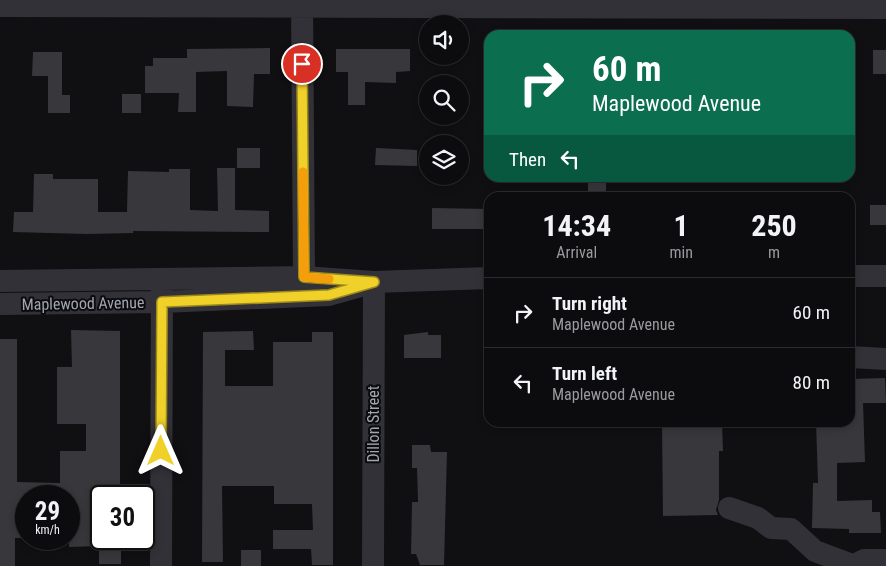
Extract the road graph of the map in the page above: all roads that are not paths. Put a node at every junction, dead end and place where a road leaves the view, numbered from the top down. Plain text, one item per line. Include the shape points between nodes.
1 (302, 3) edge
2 (0, 6) edge
3 (886, 8) edge
4 (855, 276) edge
5 (886, 276) edge
6 (304, 277) junction
7 (484, 278) edge
8 (162, 279) junction
9 (0, 280) edge
10 (374, 282) junction
11 (162, 302) junction
12 (0, 304) edge
13 (855, 357) edge
14 (886, 359) edge
15 (729, 508) dead end
16 (886, 560) edge
17 (854, 565) edge
18 (160, 566) edge
19 (373, 566) edge

1 - 2 street
1 - 3 street
1 - 6 street
4 - 5 street
6 - 8 street, Maplewood Avenue
6 - 10 street, Maplewood Avenue
7 - 10 street, Maplewood Avenue
8 - 9 street, Maplewood Avenue
8 - 11 street
10 - 11 street, Maplewood Avenue via 329,295
10 - 19 street, Dillon Street
11 - 12 street, Maplewood Avenue
11 - 18 street
13 - 14 street
15 - 17 street via 758,518 771,528 792,530 815,551
16 - 17 street via 864,560

